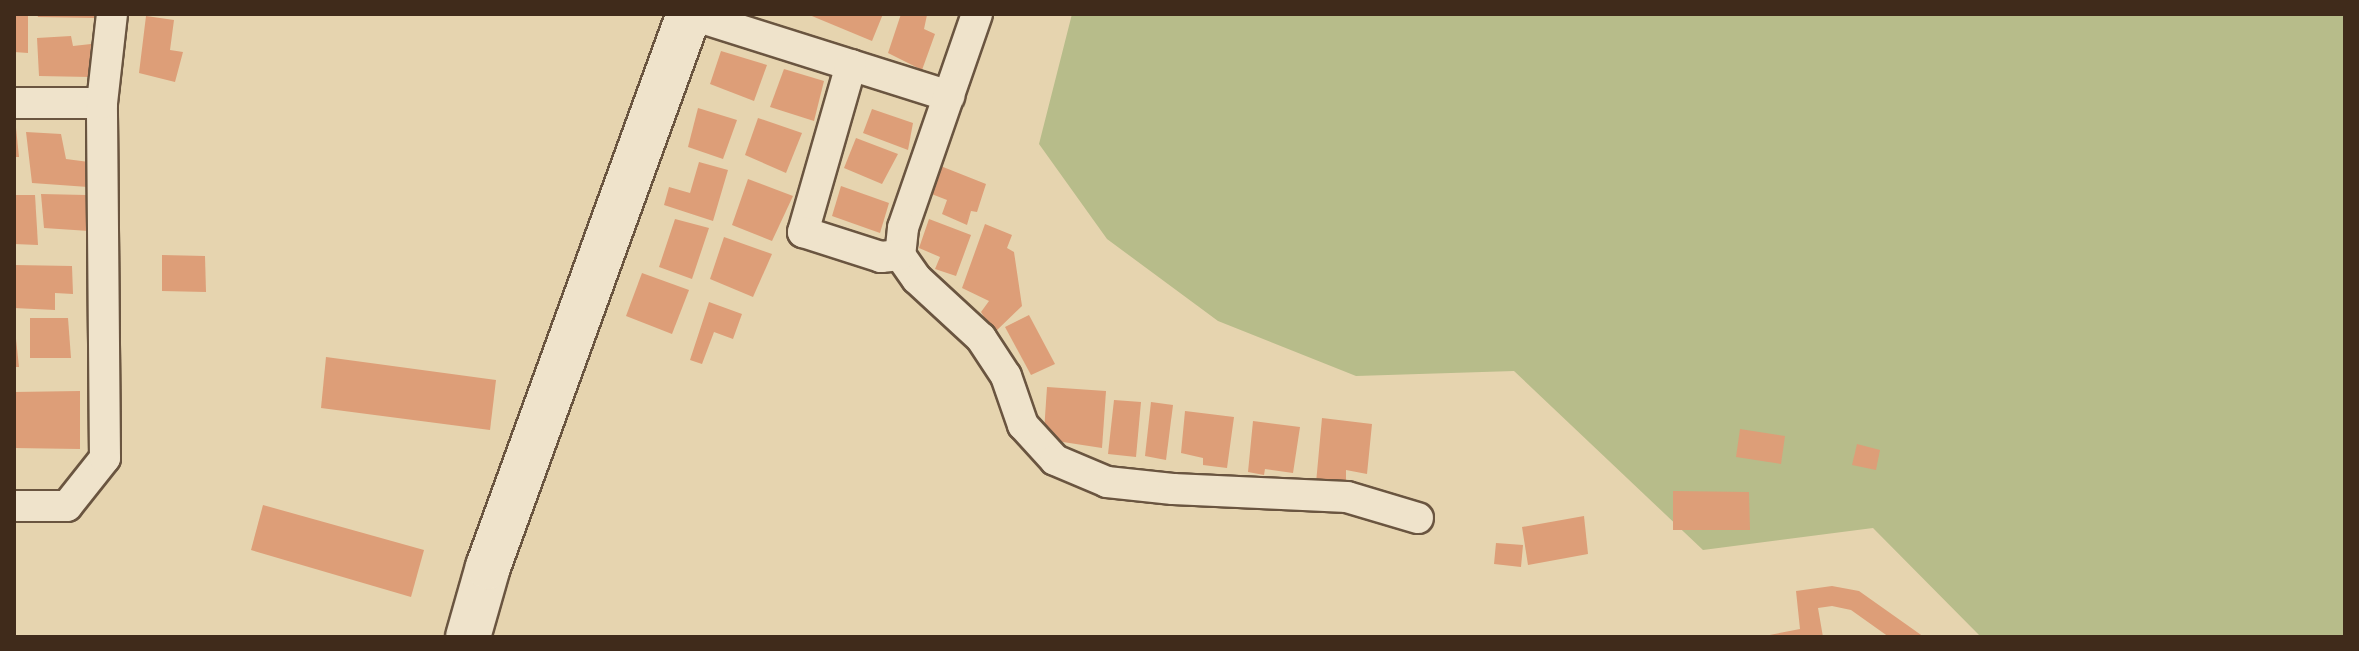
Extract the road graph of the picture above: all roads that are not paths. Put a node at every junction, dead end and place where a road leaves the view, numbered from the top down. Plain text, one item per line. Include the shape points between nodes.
1 (112, 14) edge
2 (689, 14) edge
3 (977, 14) edge
4 (851, 65) junction
5 (949, 96) junction
6 (14, 103) edge
7 (102, 103) junction
8 (900, 255) junction
9 (14, 506) edge
10 (1418, 518) dead end
11 (468, 637) edge

1 - 7 street
2 - 4 street
2 - 11 street via 488,567
3 - 5 street
4 - 5 street
4 - 8 street via 803,232 881,257
5 - 8 street via 903,228
6 - 7 street
7 - 9 street via 105,458 67,506
8 - 10 street via 917,279 981,338 1006,376 1023,425 1055,460 1107,482 1347,497

